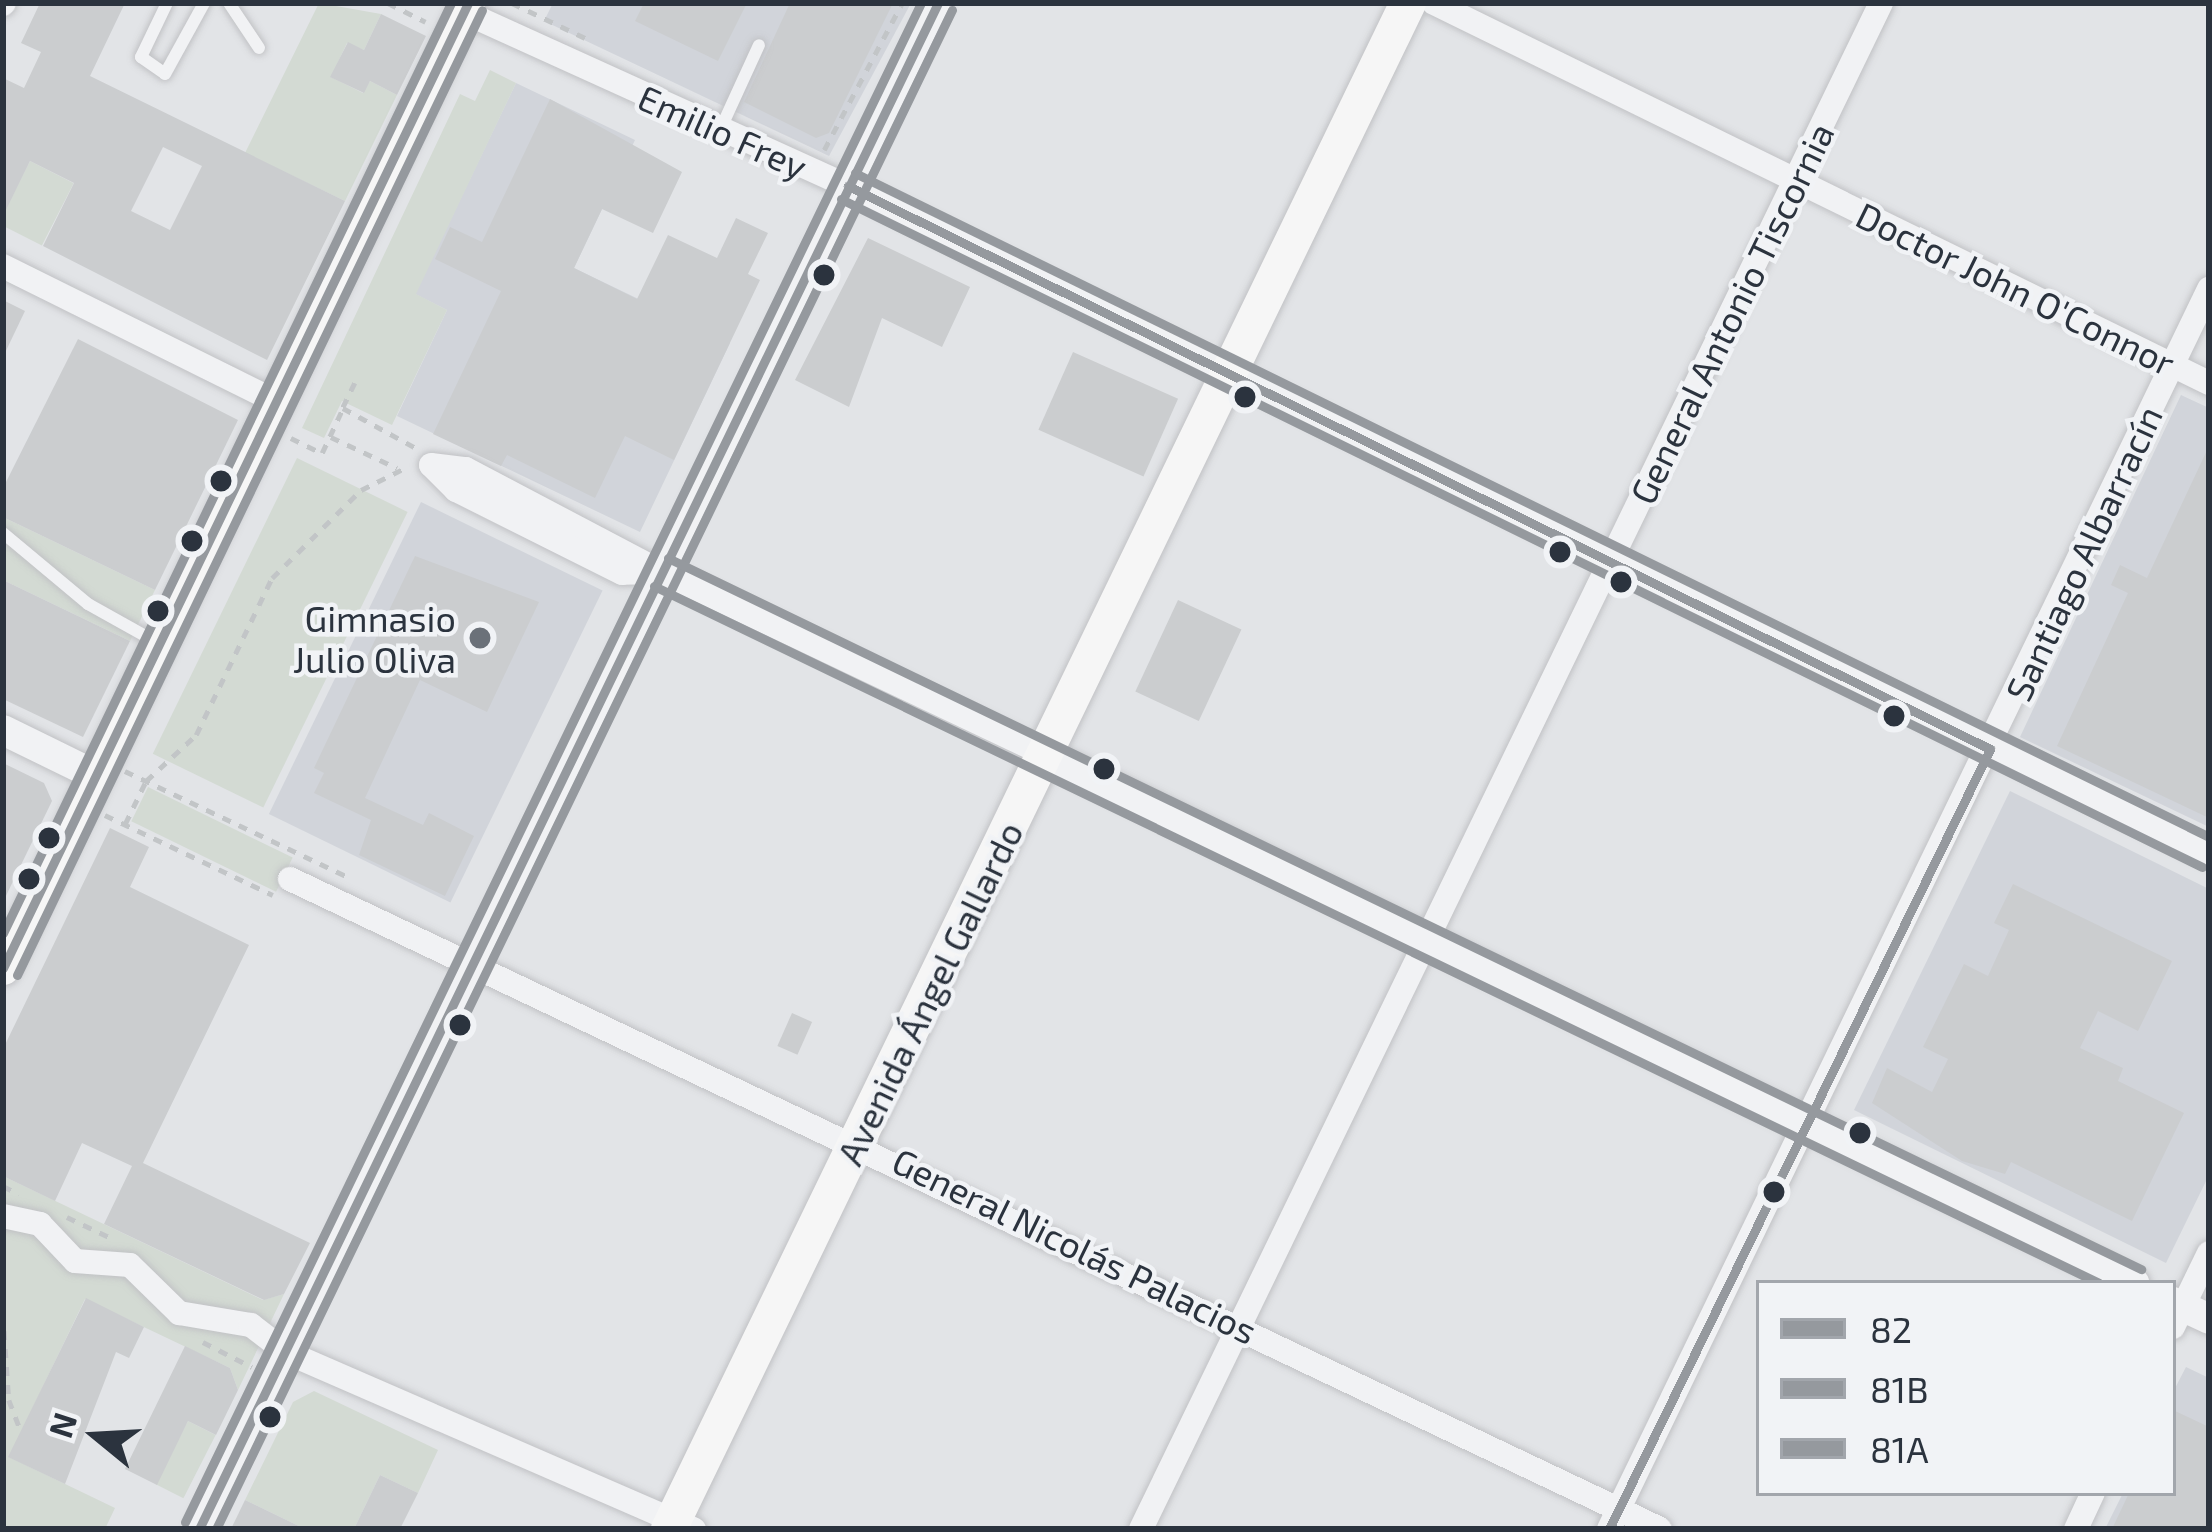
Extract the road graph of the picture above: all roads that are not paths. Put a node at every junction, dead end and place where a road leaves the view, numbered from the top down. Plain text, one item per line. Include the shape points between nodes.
1 (167, 3) edge
2 (204, 3) edge
3 (229, 3) edge
4 (938, 3) edge
5 (1408, 3) edge
6 (1434, 3) edge
7 (1881, 3) edge
8 (462, 17) edge
9 (758, 45) dead end
10 (259, 48) dead end
11 (721, 129) junction
12 (1797, 180) junction
13 (848, 187) junction
14 (3, 266) edge
15 (2209, 289) edge
16 (2172, 365) junction
17 (1226, 375) junction
18 (2209, 383) edge
19 (269, 413) junction
20 (3, 533) edge
21 (1609, 564) junction
22 (661, 572) junction
23 (158, 643) junction
24 (3, 730) edge
25 (1990, 749) junction
26 (1044, 754) junction
27 (95, 775) junction
28 (2209, 854) edge
29 (288, 890) road end
30 (1424, 939) junction
31 (472, 965) junction
32 (3, 968) edge
33 (1804, 1127) junction
34 (857, 1142) junction
35 (3, 1216) edge
36 (2209, 1253) edge
37 (2128, 1280) edge
38 (2184, 1313) edge
39 (1240, 1324) junction
40 (286, 1352) junction
41 (2092, 1496) edge
42 (1614, 1519) edge
43 (679, 1526) edge
44 (199, 1529) edge
45 (1141, 1529) edge
46 (1660, 1529) edge
47 (2076, 1529) edge

1 - 2 lane via 141,58 165,74
3 - 10 lane
4 - 13 street
5 - 17 main road, Avenida Ángel Gallardo
6 - 12 street, Doctor John O'Connor
7 - 12 street, General Antonio Tiscornia
8 - 11 street, Emilio Frey
8 - 19 main road
9 - 11 lane
11 - 13 street, Emilio Frey
12 - 16 street, Doctor John O'Connor
12 - 21 street, General Antonio Tiscornia
13 - 17 street, Emilio Frey
13 - 22 street
14 - 19 street
15 - 16 street, Santiago Albarracín
16 - 18 street, Doctor John O'Connor
16 - 25 street, Santiago Albarracín
17 - 21 street, Emilio Frey
17 - 26 main road, Avenida Ángel Gallardo
19 - 23 main road
20 - 23 lane via 88,604
21 - 25 street, Emilio Frey
21 - 30 street, General Antonio Tiscornia
22 - 22 street via 622,573 456,490 431,465 466,469
22 - 26 street
22 - 31 street
23 - 27 main road
24 - 27 street
25 - 28 street, Emilio Frey
25 - 33 street, Santiago Albarracín
26 - 30 street
26 - 34 main road, Avenida Ángel Gallardo
27 - 32 main road
29 - 31 street, General Nicolás Palacios
30 - 33 street
30 - 39 street, General Antonio Tiscornia
31 - 34 street, General Nicolás Palacios
31 - 40 street
33 - 37 street
33 - 42 street, Santiago Albarracín
34 - 39 street, General Nicolás Palacios
34 - 43 main road, Avenida Ángel Gallardo
35 - 40 street via 40,1224 75,1261 130,1265 179,1313 251,1324
36 - 38 street
39 - 42 street, General Nicolás Palacios
39 - 45 street, General Antonio Tiscornia
40 - 43 street
40 - 44 street
41 - 47 street
42 - 46 street, General Nicolás Palacios

